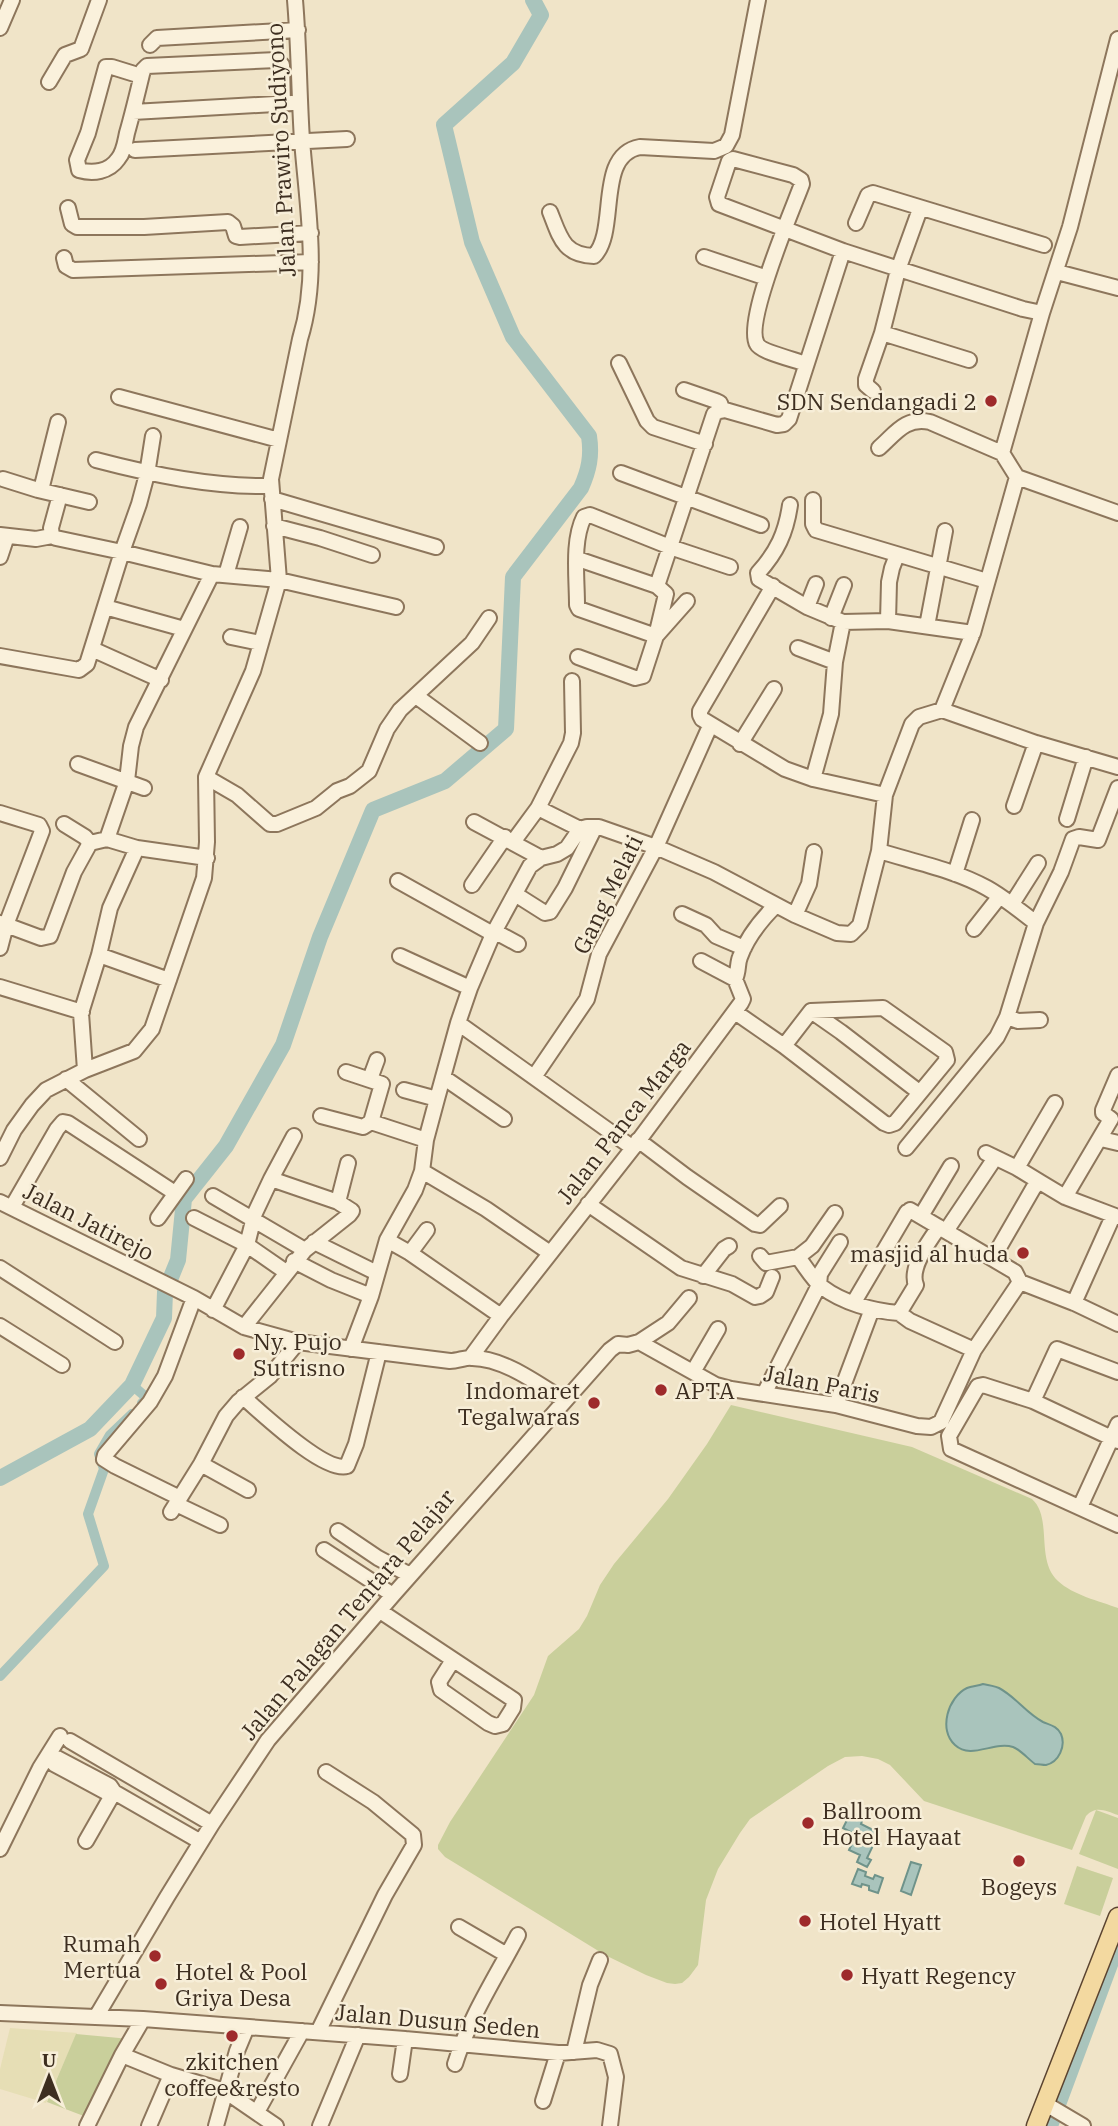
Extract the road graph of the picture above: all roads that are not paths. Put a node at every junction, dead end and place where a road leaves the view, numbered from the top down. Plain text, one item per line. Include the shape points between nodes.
1 (12, 0) edge
2 (99, 0) edge
3 (295, 0) edge
4 (758, 0) edge
5 (0, 28) edge
6 (298, 30) junction
7 (1118, 39) edge
8 (150, 45) dead end
9 (141, 76) junction
10 (49, 82) dead end
11 (300, 103) junction
12 (283, 104) junction
13 (133, 113) junction
14 (347, 139) dead end
15 (302, 141) junction
16 (135, 150) dead end
17 (68, 208) dead end
18 (920, 209) junction
19 (550, 212) dead end
20 (856, 223) dead end
21 (785, 230) junction
22 (311, 233) junction
23 (1044, 245) dead end
24 (843, 251) junction
25 (704, 257) dead end
26 (64, 258) dead end
27 (311, 262) junction
28 (898, 270) junction
29 (1057, 272) junction
30 (767, 278) junction
31 (1118, 288) edge
32 (1042, 313) junction
33 (882, 333) junction
34 (969, 360) dead end
35 (619, 363) dead end
36 (806, 364) junction
37 (684, 390) dead end
38 (873, 391) dead end
39 (119, 397) dead end
40 (722, 410) junction
41 (58, 422) dead end
42 (153, 436) dead end
43 (279, 440) junction
44 (705, 444) junction
45 (879, 448) dead end
46 (1002, 453) junction
47 (96, 460) dead end
48 (621, 473) dead end
49 (147, 474) junction
50 (1017, 477) junction
51 (3, 479) dead end
52 (41, 491) junction
53 (271, 492) junction
54 (60, 495) junction
55 (687, 498) junction
56 (813, 500) dead end
57 (89, 502) dead end
58 (790, 505) dead end
59 (1118, 513) edge
60 (761, 525) dead end
61 (274, 526) junction
62 (240, 527) dead end
63 (946, 531) dead end
64 (3, 536) edge
65 (52, 536) junction
66 (436, 547) dead end
67 (670, 547) junction
68 (122, 552) junction
69 (372, 555) dead end
70 (897, 555) junction
71 (0, 557) edge
72 (578, 559) junction
73 (939, 565) junction
74 (730, 567) dead end
75 (219, 574) junction
76 (279, 580) junction
77 (988, 581) junction
78 (816, 584) dead end
79 (844, 585) dead end
80 (773, 586) junction
81 (662, 590) junction
82 (105, 607) junction
83 (396, 607) dead end
84 (807, 607) junction
85 (489, 618) dead end
86 (837, 620) junction
87 (888, 621) junction
88 (927, 626) junction
89 (184, 629) junction
90 (973, 633) junction
91 (656, 636) junction
92 (231, 637) dead end
93 (260, 643) junction
94 (798, 648) dead end
95 (92, 649) junction
96 (0, 656) edge
97 (578, 657) dead end
98 (835, 663) junction
99 (161, 680) junction
100 (572, 681) dead end
101 (774, 689) dead end
102 (416, 696) junction
103 (942, 710) junction
104 (710, 726) junction
105 (480, 743) dead end
106 (1036, 743) junction
107 (740, 744) junction
108 (1086, 757) junction
109 (78, 764) dead end
110 (1118, 767) edge
111 (206, 777) junction
112 (813, 779) junction
113 (127, 780) junction
114 (144, 788) dead end
115 (1118, 788) edge
116 (885, 795) junction
117 (1014, 806) dead end
118 (538, 808) junction
119 (0, 813) edge
120 (1067, 819) dead end
121 (972, 820) dead end
122 (474, 822) dead end
123 (64, 824) dead end
124 (595, 827) junction
125 (580, 829) junction
126 (107, 839) junction
127 (509, 839) junction
128 (90, 843) junction
129 (656, 847) junction
130 (137, 848) junction
131 (879, 851) junction
132 (814, 852) dead end
133 (207, 858) junction
134 (541, 858) junction
135 (1038, 863) dead end
136 (955, 874) junction
137 (398, 881) dead end
138 (472, 884) dead end
139 (514, 894) junction
140 (1006, 900) junction
141 (776, 905) junction
142 (681, 914) dead end
143 (795, 915) junction
144 (1036, 923) junction
145 (3, 924) edge
146 (974, 929) dead end
147 (494, 933) junction
148 (518, 944) dead end
149 (0, 948) edge
150 (744, 948) junction
151 (99, 955) junction
152 (400, 956) dead end
153 (701, 961) dead end
154 (735, 979) junction
155 (170, 980) junction
156 (0, 987) edge
157 (470, 988) junction
158 (859, 1008) junction
159 (811, 1011) junction
160 (82, 1012) junction
161 (735, 1012) junction
162 (1007, 1017) junction
163 (1040, 1020) dead end
164 (458, 1023) junction
165 (841, 1032) junction
166 (784, 1046) junction
167 (377, 1060) dead end
168 (85, 1070) junction
169 (346, 1072) dead end
170 (1118, 1075) edge
171 (443, 1077) junction
172 (534, 1077) junction
173 (66, 1079) junction
174 (370, 1079) junction
175 (404, 1090) dead end
176 (919, 1092) junction
177 (437, 1099) junction
178 (1055, 1103) dead end
179 (321, 1116) dead end
180 (504, 1119) dead end
181 (371, 1122) junction
182 (294, 1136) dead end
183 (139, 1139) dead end
184 (1101, 1139) junction
185 (426, 1140) junction
186 (1118, 1143) edge
187 (635, 1144) junction
188 (906, 1147) dead end
189 (1, 1154) edge
190 (348, 1163) dead end
191 (951, 1166) dead end
192 (1017, 1168) junction
193 (422, 1171) junction
194 (271, 1179) junction
195 (186, 1180) dead end
196 (1040, 1182) junction
197 (175, 1193) junction
198 (213, 1196) dead end
199 (1065, 1197) junction
200 (338, 1202) junction
201 (588, 1204) junction
202 (6, 1205) edge
203 (780, 1206) dead end
204 (835, 1213) dead end
205 (913, 1213) junction
206 (1115, 1216) edge
207 (158, 1218) dead end
208 (194, 1218) dead end
209 (253, 1219) junction
210 (942, 1229) junction
211 (427, 1230) dead end
212 (387, 1240) junction
213 (839, 1242) dead end
214 (247, 1245) junction
215 (310, 1246) junction
216 (729, 1246) dead end
217 (410, 1253) junction
218 (550, 1253) junction
219 (760, 1256) dead end
220 (798, 1257) junction
221 (993, 1258) junction
222 (290, 1267) junction
223 (0, 1268) edge
224 (377, 1273) junction
225 (702, 1276) junction
226 (772, 1277) dead end
227 (1020, 1282) junction
228 (819, 1286) junction
229 (371, 1296) junction
230 (194, 1298) junction
231 (689, 1298) dead end
232 (854, 1302) junction
233 (1074, 1303) junction
234 (872, 1309) junction
235 (213, 1310) junction
236 (899, 1313) junction
237 (500, 1316) junction
238 (1118, 1324) edge
239 (0, 1326) edge
240 (244, 1327) junction
241 (718, 1329) dead end
242 (115, 1342) dead end
243 (298, 1342) junction
244 (639, 1342) junction
245 (351, 1349) junction
246 (974, 1350) junction
247 (379, 1352) junction
248 (471, 1357) junction
249 (62, 1365) dead end
250 (693, 1372) junction
251 (1118, 1372) edge
252 (764, 1394) junction
253 (243, 1397) junction
254 (564, 1400) junction
255 (1033, 1401) junction
256 (836, 1405) junction
257 (1116, 1434) edge
258 (201, 1464) junction
259 (248, 1490) dead end
260 (176, 1505) junction
261 (1080, 1507) junction
262 (220, 1525) dead end
263 (1118, 1525) edge
264 (338, 1531) dead end
265 (324, 1550) dead end
266 (410, 1575) junction
267 (393, 1595) junction
268 (380, 1611) junction
269 (453, 1660) junction
270 (326, 1772) dead end
271 (212, 1824) junction
272 (86, 1841) dead end
273 (201, 1842) junction
274 (0, 1849) edge
275 (1118, 1917) edge
276 (459, 1927) dead end
277 (518, 1935) dead end
278 (507, 1955) junction
279 (600, 1961) dead end
280 (0, 2013) edge
281 (96, 2017) junction
282 (143, 2019) junction
283 (247, 2027) junction
284 (302, 2031) junction
285 (318, 2032) junction
286 (358, 2035) junction
287 (405, 2039) junction
288 (461, 2045) junction
289 (574, 2052) junction
290 (558, 2053) junction
291 (122, 2054) junction
292 (455, 2064) dead end
293 (400, 2074) dead end
294 (171, 2075) junction
295 (225, 2091) junction
296 (543, 2101) dead end
297 (1053, 2108) junction
298 (257, 2112) junction
299 (87, 2126) edge
300 (149, 2126) edge
301 (216, 2126) edge
302 (276, 2126) edge
303 (320, 2126) edge
304 (610, 2126) edge
305 (1036, 2126) edge
306 (1083, 2126) edge

1 - 5 street
2 - 10 street via 81,49 65,55
3 - 6 street, Jalan Prawiro Sudiyono
4 - 19 street via 733,135 726,146 714,151 640,147 623,155 594,256 573,253 566,247
6 - 8 street via 157,38
6 - 11 street, Jalan Prawiro Sudiyono
7 - 29 street
9 - 12 street via 153,65 273,59 282,65
9 - 13 street
9 - 13 street via 107,67 77,160 79,170 92,173 120,158
11 - 12 street
11 - 15 street, Jalan Prawiro Sudiyono
12 - 13 street
14 - 15 street
15 - 16 street
15 - 22 street, Jalan Prawiro Sudiyono
17 - 22 street via 77,227 228,222 240,237
18 - 20 street via 869,193
18 - 23 street
18 - 28 street
21 - 21 street via 719,204 729,161 801,180
21 - 24 street
21 - 30 street
22 - 27 street, Jalan Prawiro Sudiyono
24 - 28 street
24 - 36 street
25 - 30 street
26 - 27 street via 65,266 73,270
27 - 43 street, Jalan Prawiro Sudiyono via 306,318
28 - 32 street
28 - 33 street
29 - 31 street
29 - 32 street
30 - 36 street via 755,320 755,341 761,348
32 - 46 street
33 - 34 street
33 - 38 street via 866,379
35 - 44 street via 653,427
36 - 40 street via 792,413 784,424
37 - 40 street via 716,401
39 - 43 street
40 - 44 street via 714,414
41 - 52 street
42 - 49 street
43 - 53 street, Jalan Prawiro Sudiyono
44 - 55 street
45 - 46 street via 907,422 920,420
46 - 50 street
47 - 49 street
48 - 55 street
49 - 53 street
49 - 68 street
50 - 59 street
50 - 77 street
51 - 52 street
52 - 54 street
53 - 61 street, Jalan Prawiro Sudiyono
53 - 66 street via 417,548
54 - 57 street
54 - 65 street
55 - 60 street
55 - 67 street
56 - 70 street via 816,530
58 - 80 street via 777,549 758,573 759,579
61 - 69 street
61 - 76 street, Jalan Prawiro Sudiyono
62 - 75 street
63 - 73 street
64 - 65 street
64 - 71 street
65 - 68 street
67 - 72 street via 586,515 578,529
67 - 74 street
67 - 81 street
68 - 75 street
68 - 82 street
70 - 73 street
70 - 87 street via 889,582
72 - 81 street
72 - 91 street via 579,610
73 - 77 street
73 - 88 street
75 - 76 street
75 - 89 street
76 - 83 street
76 - 93 street, Jalan Prawiro Sudiyono
77 - 90 street
78 - 84 street
79 - 86 street
80 - 84 street
80 - 104 street via 701,711
81 - 91 street
81 - 91 street via 692,602
82 - 89 street
82 - 95 street
84 - 86 street
85 - 102 street via 472,643
86 - 87 street
86 - 98 street
87 - 88 street
88 - 90 street
89 - 99 street
90 - 103 street
91 - 97 street via 639,678
92 - 93 street
93 - 111 street, Jalan Prawiro Sudiyono via 253,671
94 - 98 street
95 - 96 street via 87,664 79,670
95 - 99 street
98 - 112 street via 829,726
99 - 113 street via 136,727
100 - 118 street via 571,743
101 - 107 street
102 - 105 street
102 - 111 street via 387,729 369,771 316,808 277,824 270,824 237,795
103 - 106 street
103 - 116 street via 912,724
104 - 107 street
104 - 129 street, Gang Melati
106 - 108 street
106 - 117 street
107 - 112 street
108 - 110 street
108 - 120 street
109 - 113 street
111 - 133 street, Jalan Prawiro Sudiyono
112 - 116 street
113 - 114 street
113 - 126 street
115 - 144 street via 1098,840 1073,839
116 - 131 street
118 - 125 street
118 - 127 street
119 - 145 street via 39,825 42,831
121 - 136 street
122 - 127 street
123 - 128 street
124 - 125 street
124 - 129 street
124 - 139 street via 550,912
125 - 134 street via 567,848
126 - 128 street
126 - 130 street
127 - 134 street
127 - 138 street
128 - 145 street via 50,936 41,938
129 - 141 street
129 - 172 street, Gang Melati via 599,954 587,999
130 - 133 street
130 - 151 street via 110,908
131 - 136 street
131 - 143 street via 856,931 837,933
132 - 143 street via 809,884
133 - 155 street, Jalan Prawiro Sudiyono
134 - 139 street via 530,866
135 - 140 street
136 - 140 street
137 - 147 street
139 - 147 street
140 - 144 street
140 - 146 street
141 - 143 street
141 - 150 street
142 - 150 street
144 - 162 street
145 - 149 street
147 - 148 street
147 - 157 street
150 - 154 street
151 - 155 street
151 - 160 street
152 - 157 street
153 - 154 street
154 - 161 street via 743,999
155 - 168 street, Jalan Prawiro Sudiyono via 152,1029 134,1051
156 - 160 street
157 - 164 street
158 - 159 street
158 - 165 street
158 - 176 street via 883,1008 945,1052 947,1060
159 - 165 street
159 - 166 street
160 - 168 street
161 - 166 street
161 - 187 street, Jalan Panca Marga
162 - 163 street
162 - 188 street via 997,1037
164 - 171 street
164 - 172 street
165 - 176 street
166 - 176 street via 884,1123 895,1123
167 - 174 street
168 - 173 street, Jalan Prawiro Sudiyono
169 - 174 street
170 - 184 street via 1103,1110 1112,1118
171 - 177 street
171 - 180 street
172 - 187 street
173 - 183 street
173 - 189 street, Jalan Prawiro Sudiyono via 32,1105
174 - 181 street via 382,1086
175 - 177 street
177 - 185 street
178 - 192 street
179 - 181 street via 363,1127
181 - 185 street
182 - 194 street
184 - 186 street
184 - 199 street
185 - 193 street
187 - 201 street, Jalan Panca Marga
187 - 203 street via 755,1224 760,1225
190 - 200 street
191 - 205 street
192 - 196 street
192 - 210 street via 991,1155
193 - 212 street
193 - 218 street
194 - 200 street
194 - 209 street
195 - 197 street
196 - 199 street
196 - 221 street
197 - 202 street via 63,1122
197 - 207 street
198 - 209 street
199 - 206 street
200 - 215 street via 351,1213
201 - 218 street, Jalan Panca Marga
201 - 225 street via 681,1268
202 - 230 street, Jalan Jatirejo
204 - 220 street via 812,1246
205 - 210 street
205 - 232 street
206 - 233 street
208 - 214 street
209 - 214 street
209 - 215 street
210 - 221 street
210 - 236 street via 914,1271 916,1285
211 - 217 street
212 - 217 street
212 - 224 street
213 - 228 street via 820,1274
214 - 222 street
214 - 235 street
215 - 222 street
215 - 224 street
216 - 225 street
217 - 237 street
218 - 237 street, Jalan Panca Marga
219 - 220 street via 766,1263
220 - 228 street
221 - 227 street via 1015,1272
222 - 229 street
222 - 240 street
223 - 242 street
224 - 229 street
225 - 226 street via 732,1284 754,1297 765,1292
227 - 233 street
227 - 246 street, Jalan Paris
228 - 232 street
228 - 252 street
229 - 245 street
230 - 235 street, Jalan Jatirejo
230 - 260 street via 165,1376 104,1459
231 - 244 street via 668,1323
232 - 234 street
233 - 238 street
234 - 236 street
234 - 256 street
235 - 240 street, Jalan Jatirejo
236 - 246 street
237 - 248 street, Jalan Panca Marga
239 - 249 street
240 - 243 street, Jalan Jatirejo
241 - 250 street
243 - 245 street, Jalan Jatirejo
243 - 253 street via 270,1376
244 - 250 street, Jalan Paris
244 - 254 street via 618,1344 610,1350
245 - 247 street, Jalan Jatirejo
246 - 256 street, Jalan Paris via 941,1422 932,1427
247 - 248 street, Jalan Jatirejo via 450,1361
247 - 253 street via 356,1444 343,1468 306,1450
248 - 254 street, Jalan Jatirejo via 519,1372
250 - 252 street, Jalan Paris via 716,1385
251 - 255 street via 1057,1349
252 - 256 street, Jalan Paris
253 - 258 street via 226,1416
254 - 266 street, Jalan Palagan Tentara Pelajar
255 - 257 street
255 - 261 street via 978,1386 949,1436 951,1449
257 - 261 street
258 - 259 street
258 - 260 street
260 - 262 street
261 - 263 street
264 - 266 street
265 - 267 street
266 - 267 street, Jalan Palagan Tentara Pelajar
267 - 268 street, Jalan Palagan Tentara Pelajar
268 - 269 street
268 - 271 street, Jalan Palagan Tentara Pelajar via 268,1740
269 - 269 street via 514,1700 503,1724 488,1723 441,1690 439,1682
270 - 285 street via 413,1835 414,1845
271 - 273 street, Jalan Palagan Tentara Pelajar
271 - 274 street via 65,1738 40,1768
272 - 273 street via 114,1792
273 - 281 street, Jalan Palagan Tentara Pelajar
275 - 297 main road
276 - 278 street
277 - 278 street
278 - 288 street
279 - 289 street
280 - 281 street, Jalan Dusun Seden
281 - 282 street, Jalan Dusun Seden
282 - 283 street, Jalan Dusun Seden
282 - 291 street
283 - 284 street, Jalan Dusun Seden
283 - 295 street
284 - 285 street, Jalan Dusun Seden
284 - 298 street
285 - 286 street, Jalan Dusun Seden
286 - 287 street, Jalan Dusun Seden
286 - 303 street
287 - 288 street, Jalan Dusun Seden
287 - 293 street
288 - 290 street, Jalan Dusun Seden
288 - 292 street
289 - 290 street, Jalan Dusun Seden
289 - 304 street, Jalan Dusun Seden via 608,2053 616,2077
290 - 296 street
291 - 294 street
291 - 299 street
294 - 295 street
294 - 300 street
295 - 298 street
295 - 301 street
297 - 305 main road
297 - 306 street
298 - 302 street

